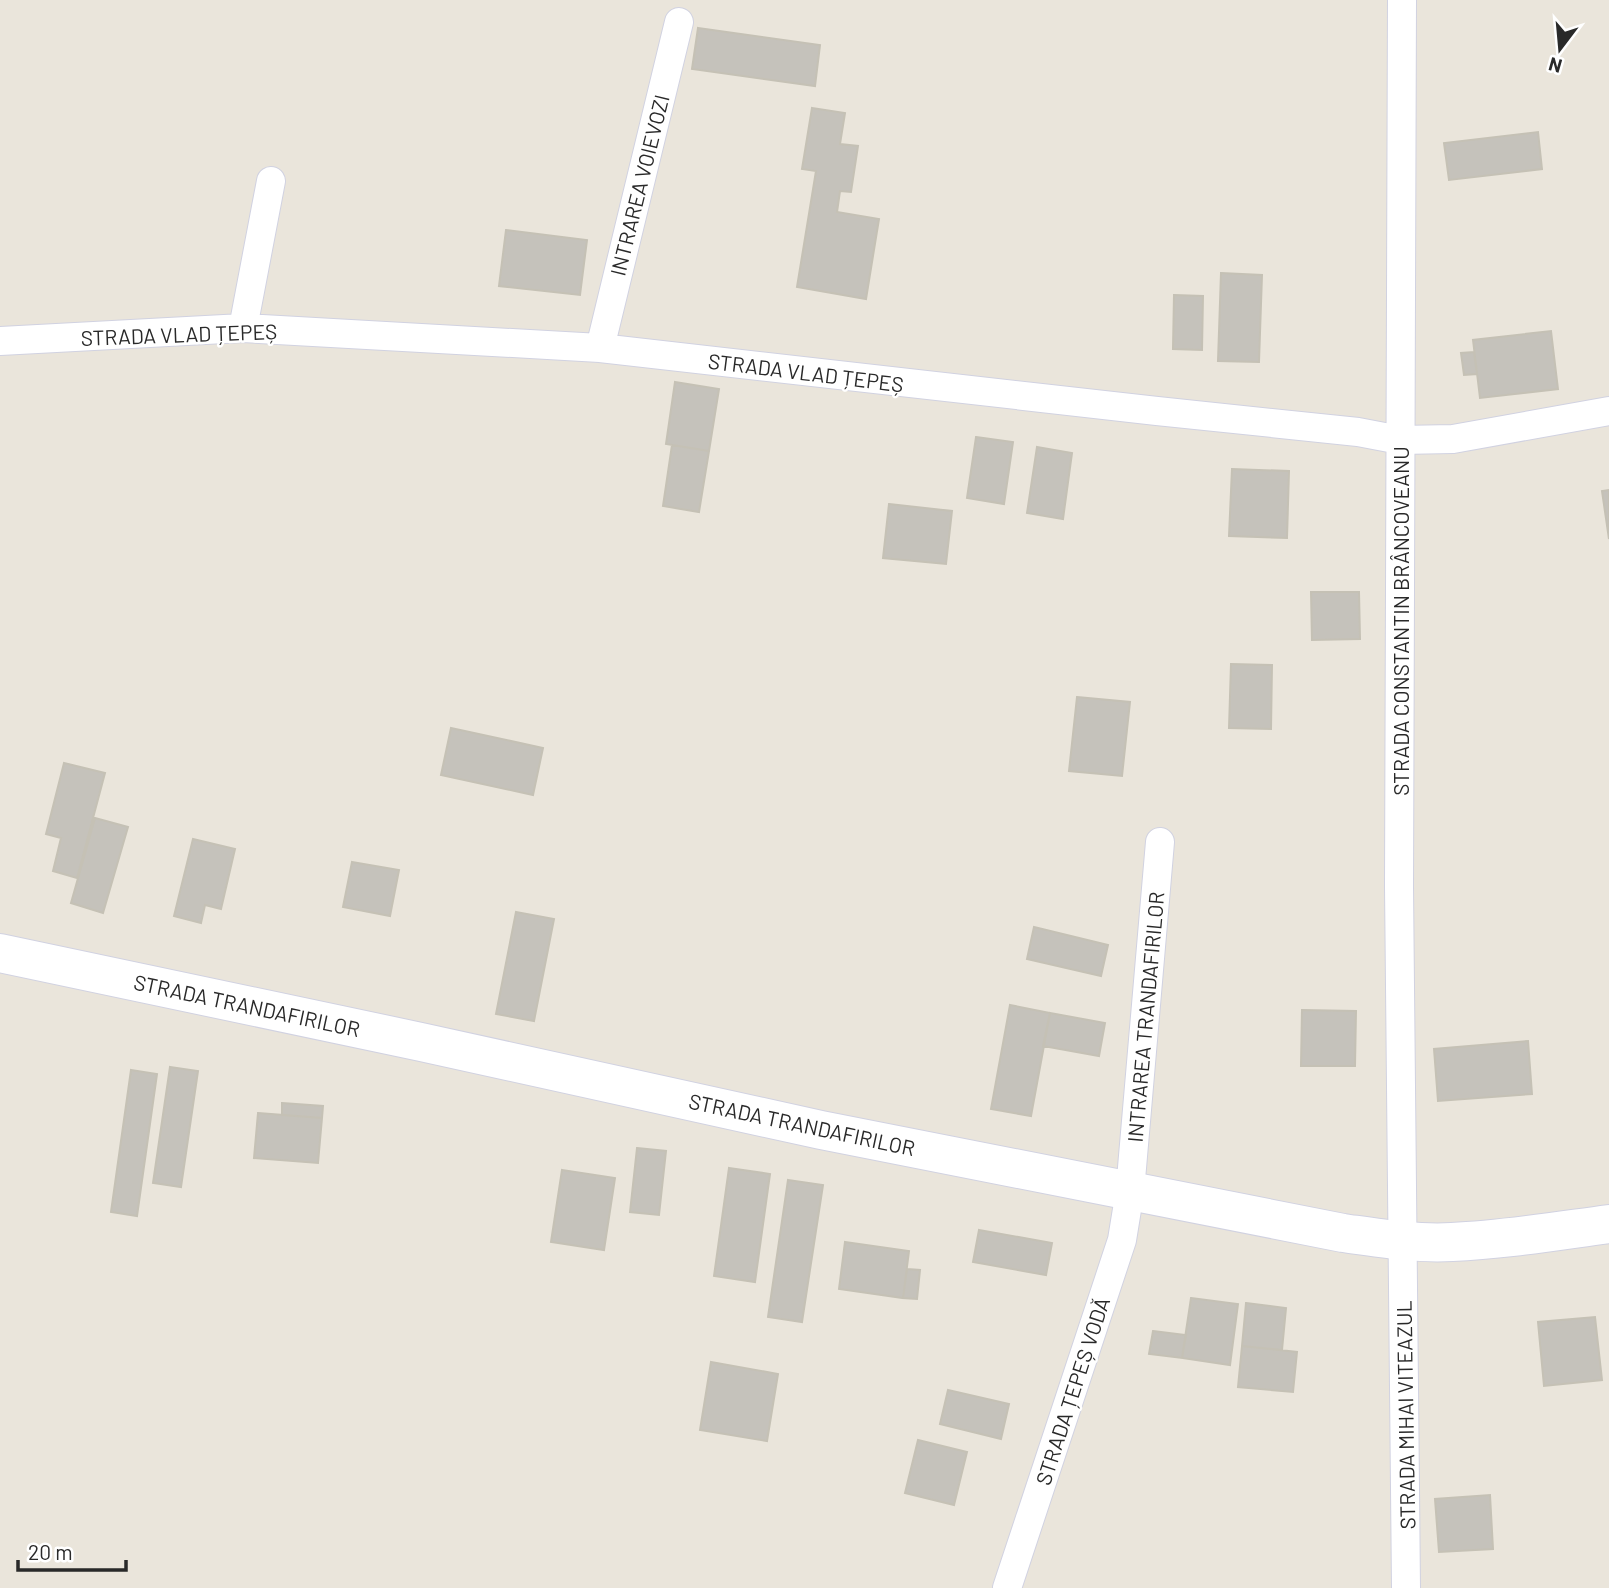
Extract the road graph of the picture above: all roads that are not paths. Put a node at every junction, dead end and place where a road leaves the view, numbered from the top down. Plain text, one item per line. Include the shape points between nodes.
1 (1402, 0) edge
2 (679, 22) dead end
3 (271, 181) dead end
4 (243, 328) junction
5 (0, 341) edge
6 (600, 348) junction
7 (1609, 411) edge
8 (1400, 440) junction
9 (1160, 842) dead end
10 (0, 953) edge
11 (1130, 1191) junction
12 (1609, 1224) edge
13 (1404, 1241) junction
14 (1007, 1588) edge
15 (1406, 1588) edge

1 - 8 street, STRADA CONSTANTIN BRÂNCOVEANU
2 - 6 street, INTRAREA VOIEVOZI
3 - 4 street
4 - 5 street, STRADA VLAD ȚEPEȘ
4 - 6 street, STRADA VLAD ȚEPEȘ
6 - 8 street, STRADA VLAD ȚEPEȘ
7 - 8 street, STRADA VLAD ȚEPEȘ via 1453,439
8 - 13 street, STRADA CONSTANTIN BRÂNCOVEANU
9 - 11 street, INTRAREA TRANDAFIRILOR
10 - 11 main road, STRADA TRANDAFIRILOR via 821,1130
11 - 13 main road, STRADA TRANDAFIRILOR
11 - 14 street, STRADA ȚEPEȘ VODĂ via 1122,1240
12 - 13 main road, STRADA TRANDAFIRILOR via 1451,1242
13 - 15 street, STRADA MIHAI VITEAZUL

